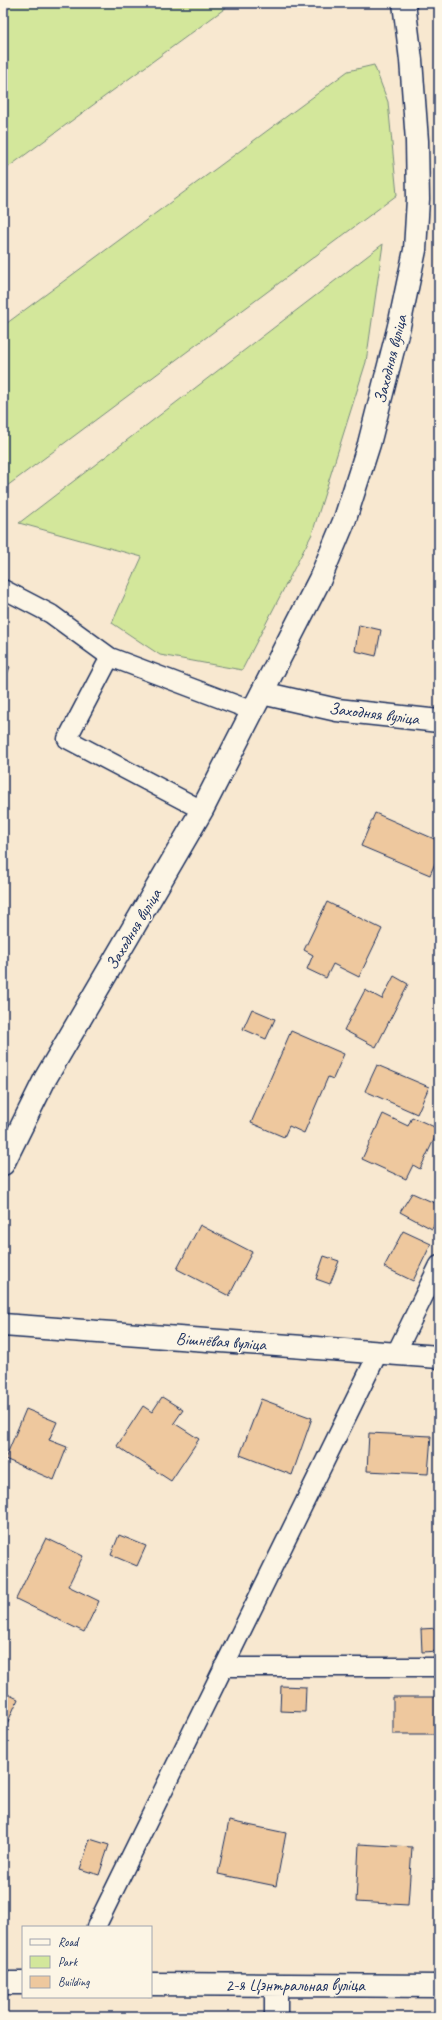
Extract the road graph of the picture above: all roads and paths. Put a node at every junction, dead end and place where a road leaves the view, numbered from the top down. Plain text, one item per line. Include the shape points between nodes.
1 (404, 3) edge
2 (3, 589) edge
3 (110, 656) junction
4 (258, 702) junction
5 (439, 721) edge
6 (202, 810) junction
7 (3, 1164) edge
8 (439, 1265) edge
9 (3, 1325) edge
10 (386, 1354) junction
11 (439, 1357) edge
12 (223, 1667) junction
13 (439, 1667) edge
14 (96, 1926) edge
15 (3, 1983) edge
16 (22, 1983) edge
17 (152, 1984) edge
18 (276, 1985) junction
19 (439, 1986) edge
20 (276, 2017) edge

1 - 4 street, Заходняя вуліца via 417,141 418,199 415,250 369,444 345,519 320,578
2 - 3 lane via 51,614
3 - 4 lane
3 - 6 lane via 67,739
4 - 5 street, Заходняя вуліца
4 - 6 street, Заходняя вуліца
6 - 7 street, Заходняя вуліца via 45,1079
8 - 10 lane
9 - 10 street, Вішнёвая вуліца
10 - 11 street, Вішнёвая вуліца
10 - 12 lane
12 - 13 lane
12 - 14 lane
15 - 16 street
17 - 18 street, 2-я Цэнтральная вуліца
18 - 19 street, 2-я Цэнтральная вуліца
18 - 20 street

